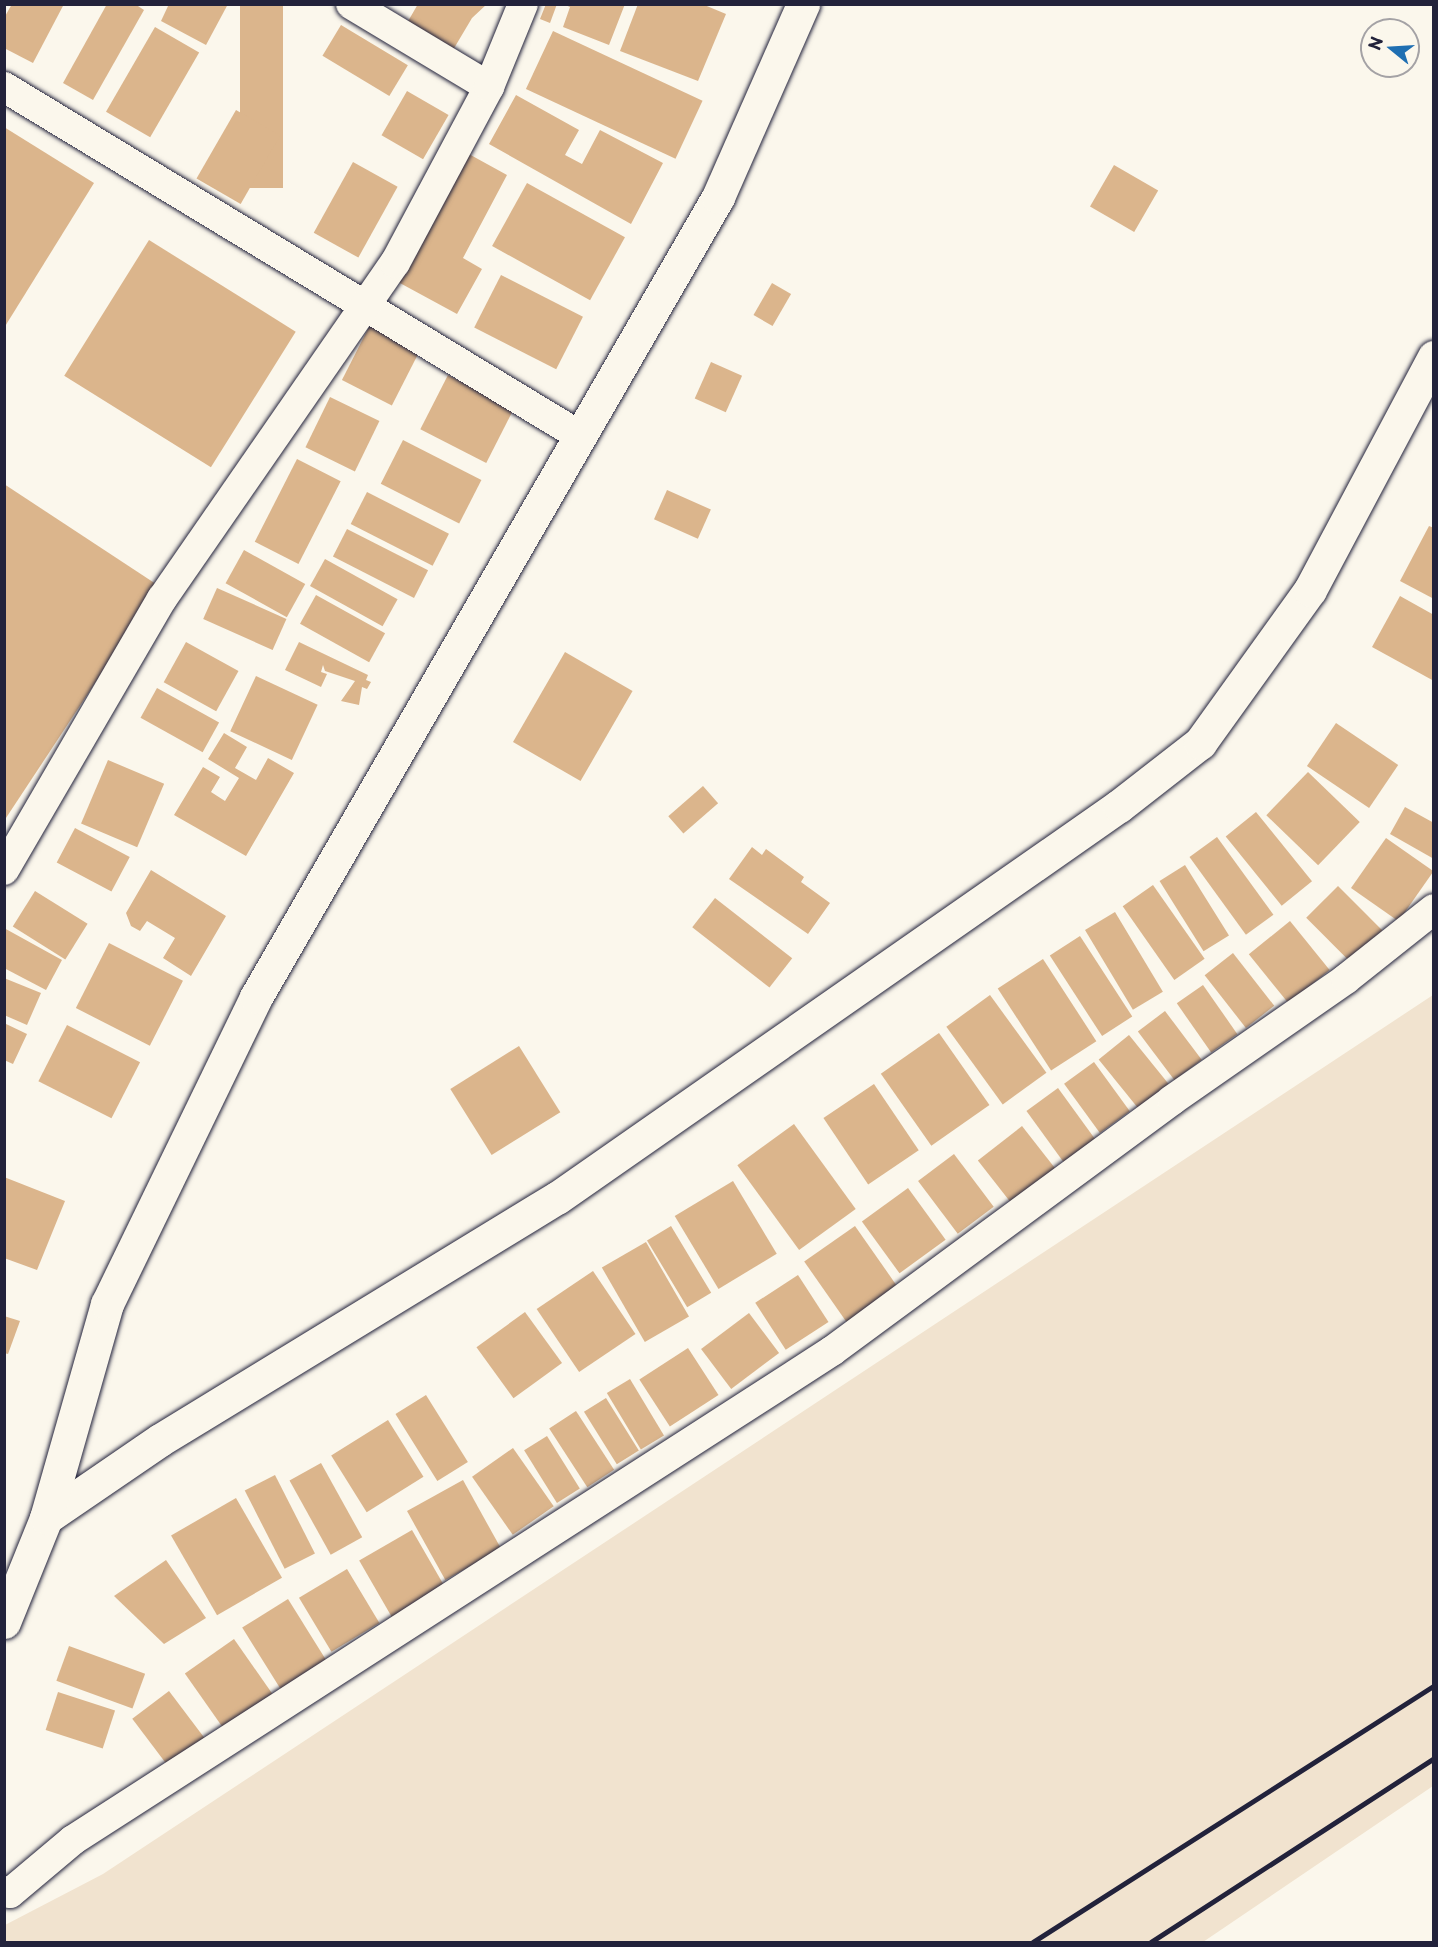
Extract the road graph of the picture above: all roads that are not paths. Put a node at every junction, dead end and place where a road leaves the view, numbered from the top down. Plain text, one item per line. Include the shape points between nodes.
1 (351, 4) edge
2 (523, 4) edge
3 (803, 4) edge
4 (4, 87) edge
5 (489, 87) junction
6 (367, 304) junction
7 (1434, 357) edge
8 (580, 436) junction
9 (4, 870) edge
10 (1434, 909) edge
11 (46, 1518) junction
12 (4, 1622) edge
13 (6, 1894) edge

1 - 5 street
2 - 5 street
3 - 8 street via 718,196
4 - 6 street
5 - 6 street via 395,263
6 - 8 street
6 - 9 street via 162,599
7 - 11 street via 1310,590 1200,744 1119,806 557,1198 160,1440
8 - 11 street via 256,997 107,1304
10 - 13 street via 1346,979 1172,1100 832,1351 73,1840
11 - 12 street

